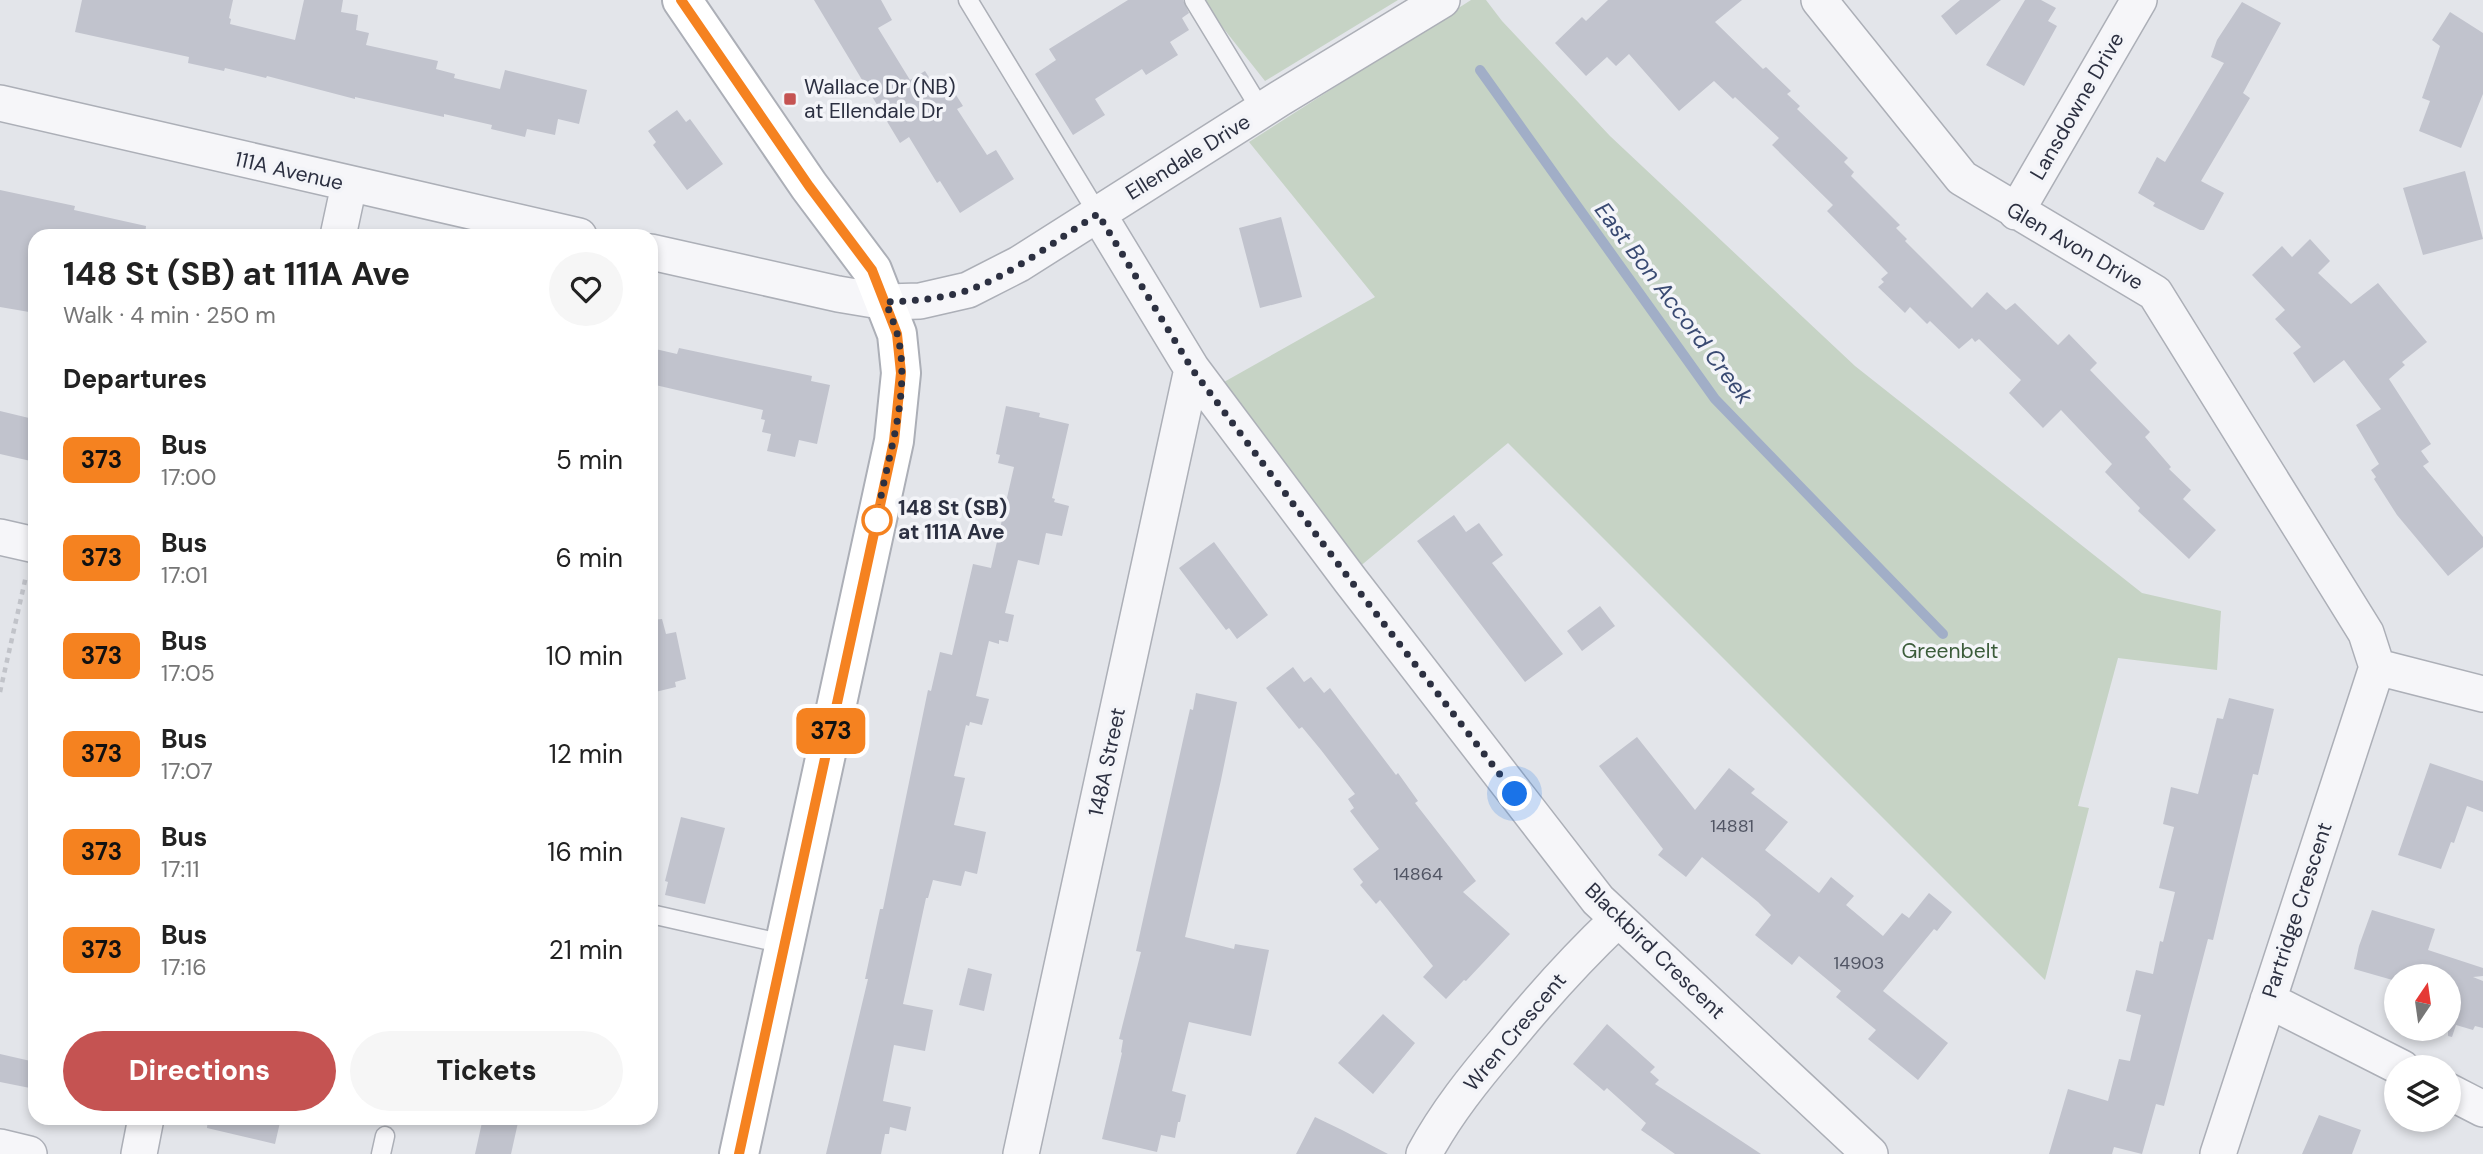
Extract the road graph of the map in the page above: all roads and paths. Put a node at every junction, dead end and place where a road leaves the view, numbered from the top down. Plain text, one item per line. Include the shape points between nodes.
1 (681, 0) edge
2 (968, 0) edge
3 (1194, 0) edge
4 (1442, 0) edge
5 (1819, 0) edge
6 (2139, 0) edge
7 (0, 103) edge
8 (1261, 110) junction
9 (349, 185) junction
10 (2016, 212) junction
11 (1098, 214) junction
12 (340, 229) edge
13 (547, 229) edge
14 (658, 254) edge
15 (886, 302) junction
16 (1192, 369) junction
17 (0, 537) edge
18 (28, 558) edge
19 (28, 573) edge
20 (2377, 667) junction
21 (0, 692) edge
22 (2483, 694) edge
23 (658, 916) edge
24 (1617, 920) junction
25 (784, 944) junction
26 (2268, 1000) junction
27 (2384, 1059) edge
28 (2461, 1098) edge
29 (2483, 1110) edge
30 (145, 1125) edge
31 (385, 1136) dead end
32 (0, 1147) edge
33 (29, 1154) edge
34 (139, 1154) edge
35 (381, 1154) edge
36 (738, 1154) edge
37 (1021, 1154) edge
38 (1424, 1154) edge
39 (1870, 1154) edge
40 (2218, 1154) edge

1 - 15 street via 872,270
2 - 11 lane
3 - 8 lane
4 - 8 street, Ellendale Drive
5 - 10 street, Glen Avon Drive via 1962,178
6 - 10 street, Lansdowne Drive
7 - 9 street, 111A Avenue
8 - 11 street, Ellendale Drive
9 - 12 street
9 - 13 street, 111A Avenue
10 - 20 street, Glen Avon Drive via 2155,293 2366,633
11 - 15 street, Ellendale Drive via 968,290 920,301
11 - 16 street, Blackbird Crescent
14 - 15 street
15 - 25 street via 897,334 901,373 894,441
16 - 24 street, Blackbird Crescent via 1359,592
16 - 37 street, 148A Street
17 - 18 street
19 - 21 path
20 - 22 street
20 - 26 street, Partridge Crescent
23 - 25 lane
24 - 38 street, Wren Crescent via 1484,1067 1444,1118
24 - 39 street, Blackbird Crescent
25 - 36 street
26 - 27 street
26 - 40 street, Partridge Crescent
28 - 29 street
30 - 34 street
31 - 35 lane
32 - 33 street

